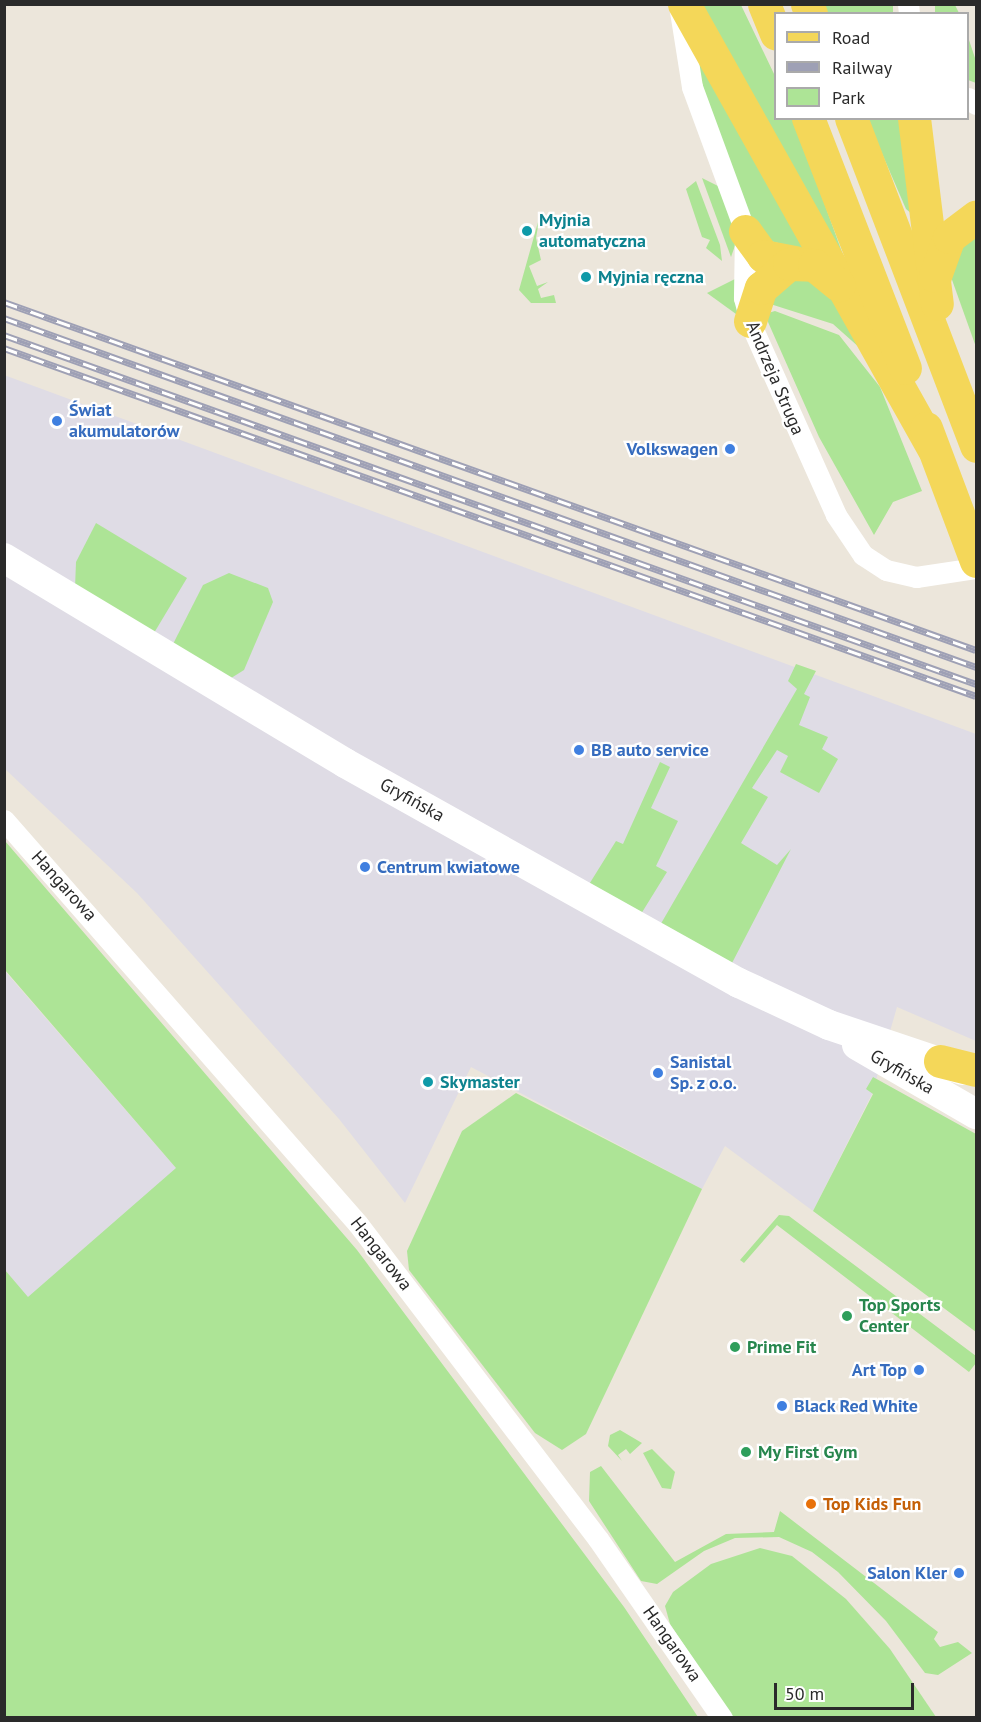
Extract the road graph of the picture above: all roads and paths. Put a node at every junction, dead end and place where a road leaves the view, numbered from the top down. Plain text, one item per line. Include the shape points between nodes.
1 (679, 4) edge
2 (684, 4) edge
3 (764, 4) edge
4 (774, 29) edge
5 (809, 120) edge
6 (852, 120) edge
7 (914, 120) edge
8 (976, 217) edge
9 (745, 231) junction
10 (795, 262) junction
11 (933, 284) junction
12 (846, 294) junction
13 (750, 321) junction
14 (948, 373) junction
15 (976, 446) edge
16 (933, 448) junction
17 (4, 558) edge
18 (976, 561) edge
19 (976, 568) edge
20 (4, 820) edge
21 (829, 1025) junction
22 (940, 1061) junction
23 (976, 1070) edge
24 (976, 1075) edge
25 (976, 1114) edge
26 (722, 1718) edge

1 - 9 street, Andrzeja Struga via 692,87
2 - 12 main road
3 - 4 main road
5 - 16 main road
6 - 14 main road
7 - 11 main road
8 - 11 main road via 949,237
9 - 10 main road via 758,253
9 - 13 street, Andrzeja Struga via 744,298
10 - 12 main road via 823,269
10 - 13 main road via 761,288
11 - 14 main road
12 - 16 main road
13 - 19 street, Andrzeja Struga via 855,545 896,573 945,573
14 - 15 main road
16 - 18 main road
17 - 21 street, Gryfińska via 345,763 739,983
20 - 26 street, Hangarowa via 358,1224 598,1539
21 - 22 street, Gryfińska
21 - 25 street, Gryfińska via 877,1059
22 - 23 main road
22 - 24 street, Gryfińska

